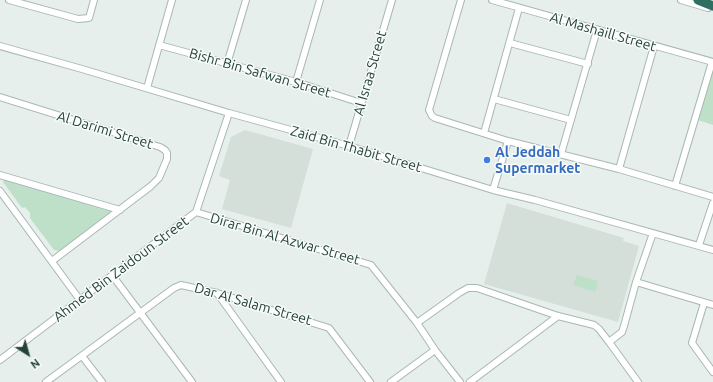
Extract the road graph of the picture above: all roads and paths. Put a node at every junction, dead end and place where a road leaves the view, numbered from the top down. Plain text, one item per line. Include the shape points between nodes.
1 (9, 0) edge
2 (94, 0) edge
3 (172, 0) edge
4 (246, 0) edge
5 (320, 0) edge
6 (392, 0) edge
7 (461, 0) edge
8 (492, 0) edge
9 (681, 0) edge
10 (698, 0) edge
11 (713, 6) edge
12 (519, 8) junction
13 (713, 10) edge
14 (598, 30) junction
15 (510, 43) junction
16 (159, 45) junction
17 (0, 46) edge
18 (654, 46) junction
19 (712, 62) edge
20 (227, 64) junction
21 (588, 64) junction
22 (296, 82) junction
23 (147, 88) junction
24 (0, 97) edge
25 (494, 99) junction
26 (361, 103) junction
27 (229, 113) junction
28 (571, 120) junction
29 (484, 132) junction
30 (508, 141) junction
31 (349, 146) junction
32 (561, 154) junction
33 (619, 169) junction
34 (0, 175) edge
35 (675, 186) junction
36 (493, 190) junction
37 (0, 191) edge
38 (713, 197) edge
39 (713, 203) edge
40 (120, 210) junction
41 (196, 212) junction
42 (653, 233) junction
43 (699, 245) junction
44 (713, 250) edge
45 (52, 261) junction
46 (112, 276) junction
47 (636, 282) junction
48 (217, 293) junction
49 (80, 300) junction
50 (704, 303) junction
51 (713, 305) edge
52 (140, 313) junction
53 (558, 316) junction
54 (417, 324) junction
55 (609, 342) junction
56 (435, 350) junction
57 (82, 356) junction
58 (0, 360) edge
59 (713, 372) edge
60 (46, 382) edge
61 (102, 382) edge
62 (192, 382) edge
63 (281, 382) edge
64 (370, 382) edge
65 (391, 382) edge
66 (460, 382) edge
67 (470, 382) edge
68 (638, 382) edge

1 - 2 street via 78,20 89,18
3 - 16 street
4 - 20 street
5 - 22 street
6 - 26 street, Al Israa Street
7 - 29 street via 430,110 435,118
8 - 12 street, Al Mashaill Street
9 - 13 street
10 - 11 highway
12 - 14 street, Al Mashaill Street
12 - 15 street
14 - 18 street, Al Mashaill Street
14 - 21 street
15 - 21 street
15 - 25 street
16 - 20 street, Bishr Bin Safwan Street
16 - 23 street
17 - 23 street, Zaid Bin Thabit Street
18 - 19 street, Al Mashaill Street
18 - 33 street
19 - 35 street
20 - 22 street, Bishr Bin Safwan Street
21 - 28 street
22 - 26 street, Bishr Bin Safwan Street
23 - 27 street, Zaid Bin Thabit Street
24 - 40 street, Al Darimi Street via 165,150 167,159 159,178
25 - 28 street
25 - 29 street
26 - 31 street, Al Israa Street
27 - 31 street, Zaid Bin Thabit Street
27 - 41 street, Ahmed Bin Zaidoun Street
28 - 32 street
29 - 30 street
30 - 32 street
30 - 36 street
31 - 36 street, Zaid Bin Thabit Street
32 - 33 street
33 - 35 street
34 - 40 street
35 - 38 street
36 - 42 street, Zaid Bin Thabit Street
37 - 45 street
39 - 43 street
40 - 45 street, Al Darimi Street
41 - 46 street, Ahmed Bin Zaidoun Street
41 - 54 street, Dirar Bin Al Azwar Street via 371,265
42 - 43 street, Zaid Bin Thabit Street
42 - 47 street
43 - 44 street, Zaid Bin Thabit Street
45 - 49 street
46 - 49 street, Ahmed Bin Zaidoun Street
46 - 52 street
47 - 50 street
47 - 55 street via 622,332
48 - 52 street, Dar Al Salam Street via 181,285
48 - 63 street
48 - 64 street, Dar Al Salam Street via 329,328
49 - 58 street, Ahmed Bin Zaidoun Street
50 - 51 street
50 - 59 street via 692,343
52 - 57 street, Dar Al Salam Street
52 - 62 street
53 - 54 street via 477,288 468,288
53 - 55 street via 594,325
53 - 67 street
54 - 56 street, Dirar Bin Al Azwar Street
55 - 68 street
56 - 65 street
56 - 66 street, Dirar Bin Al Azwar Street
57 - 60 street, Dar Al Salam Street
57 - 61 street

